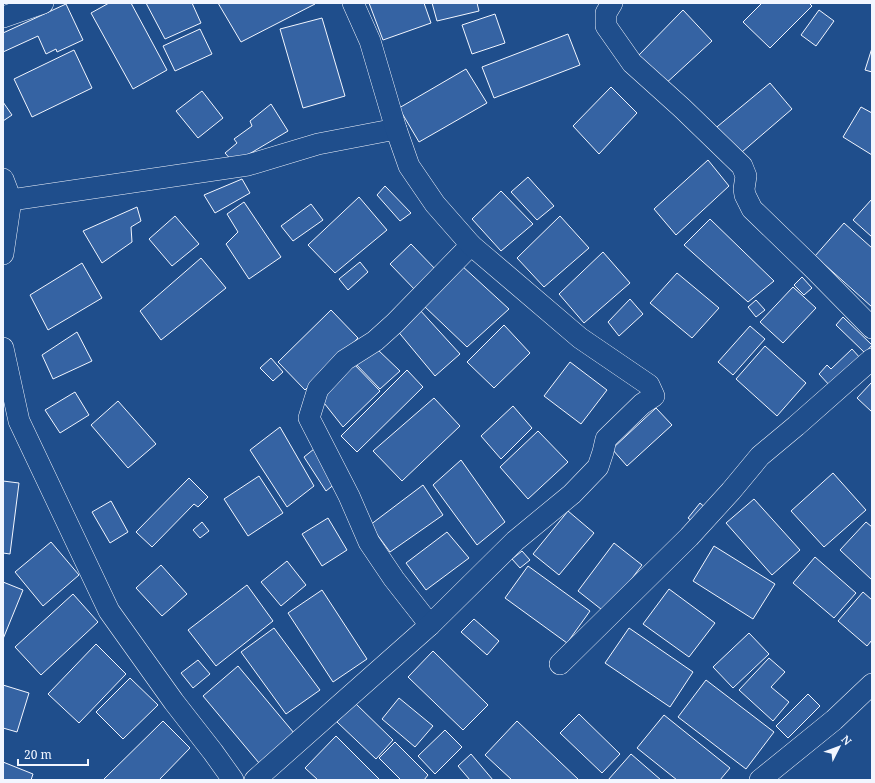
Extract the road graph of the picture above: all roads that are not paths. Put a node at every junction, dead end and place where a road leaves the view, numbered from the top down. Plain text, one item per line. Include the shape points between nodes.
1 (43, 3) edge
2 (353, 3) edge
3 (612, 3) edge
4 (3, 17) edge
5 (396, 129) junction
6 (3, 179) edge
7 (11, 200) junction
8 (471, 245) junction
9 (3, 254) edge
10 (872, 328) edge
11 (3, 348) edge
12 (872, 359) edge
13 (11, 422) edge
14 (430, 625) junction
15 (560, 664) dead end
16 (872, 684) edge
17 (233, 780) edge
18 (255, 780) edge
19 (760, 780) edge

1 - 4 street
2 - 5 street via 370,41
3 - 10 street via 606,13 606,26 632,63 742,166 746,176 745,195 752,209
5 - 7 street via 318,144 248,165
5 - 8 street via 409,166 435,204
6 - 7 street
7 - 9 street
8 - 14 street via 395,323 375,341 345,360 318,389 309,418 350,496 369,542
8 - 14 street via 580,338 649,385 654,396 642,404 606,439 598,467 572,494 515,541
11 - 13 street
12 - 15 street via 760,456 689,538
13 - 17 street via 109,612
14 - 18 street
16 - 19 street via 834,720

